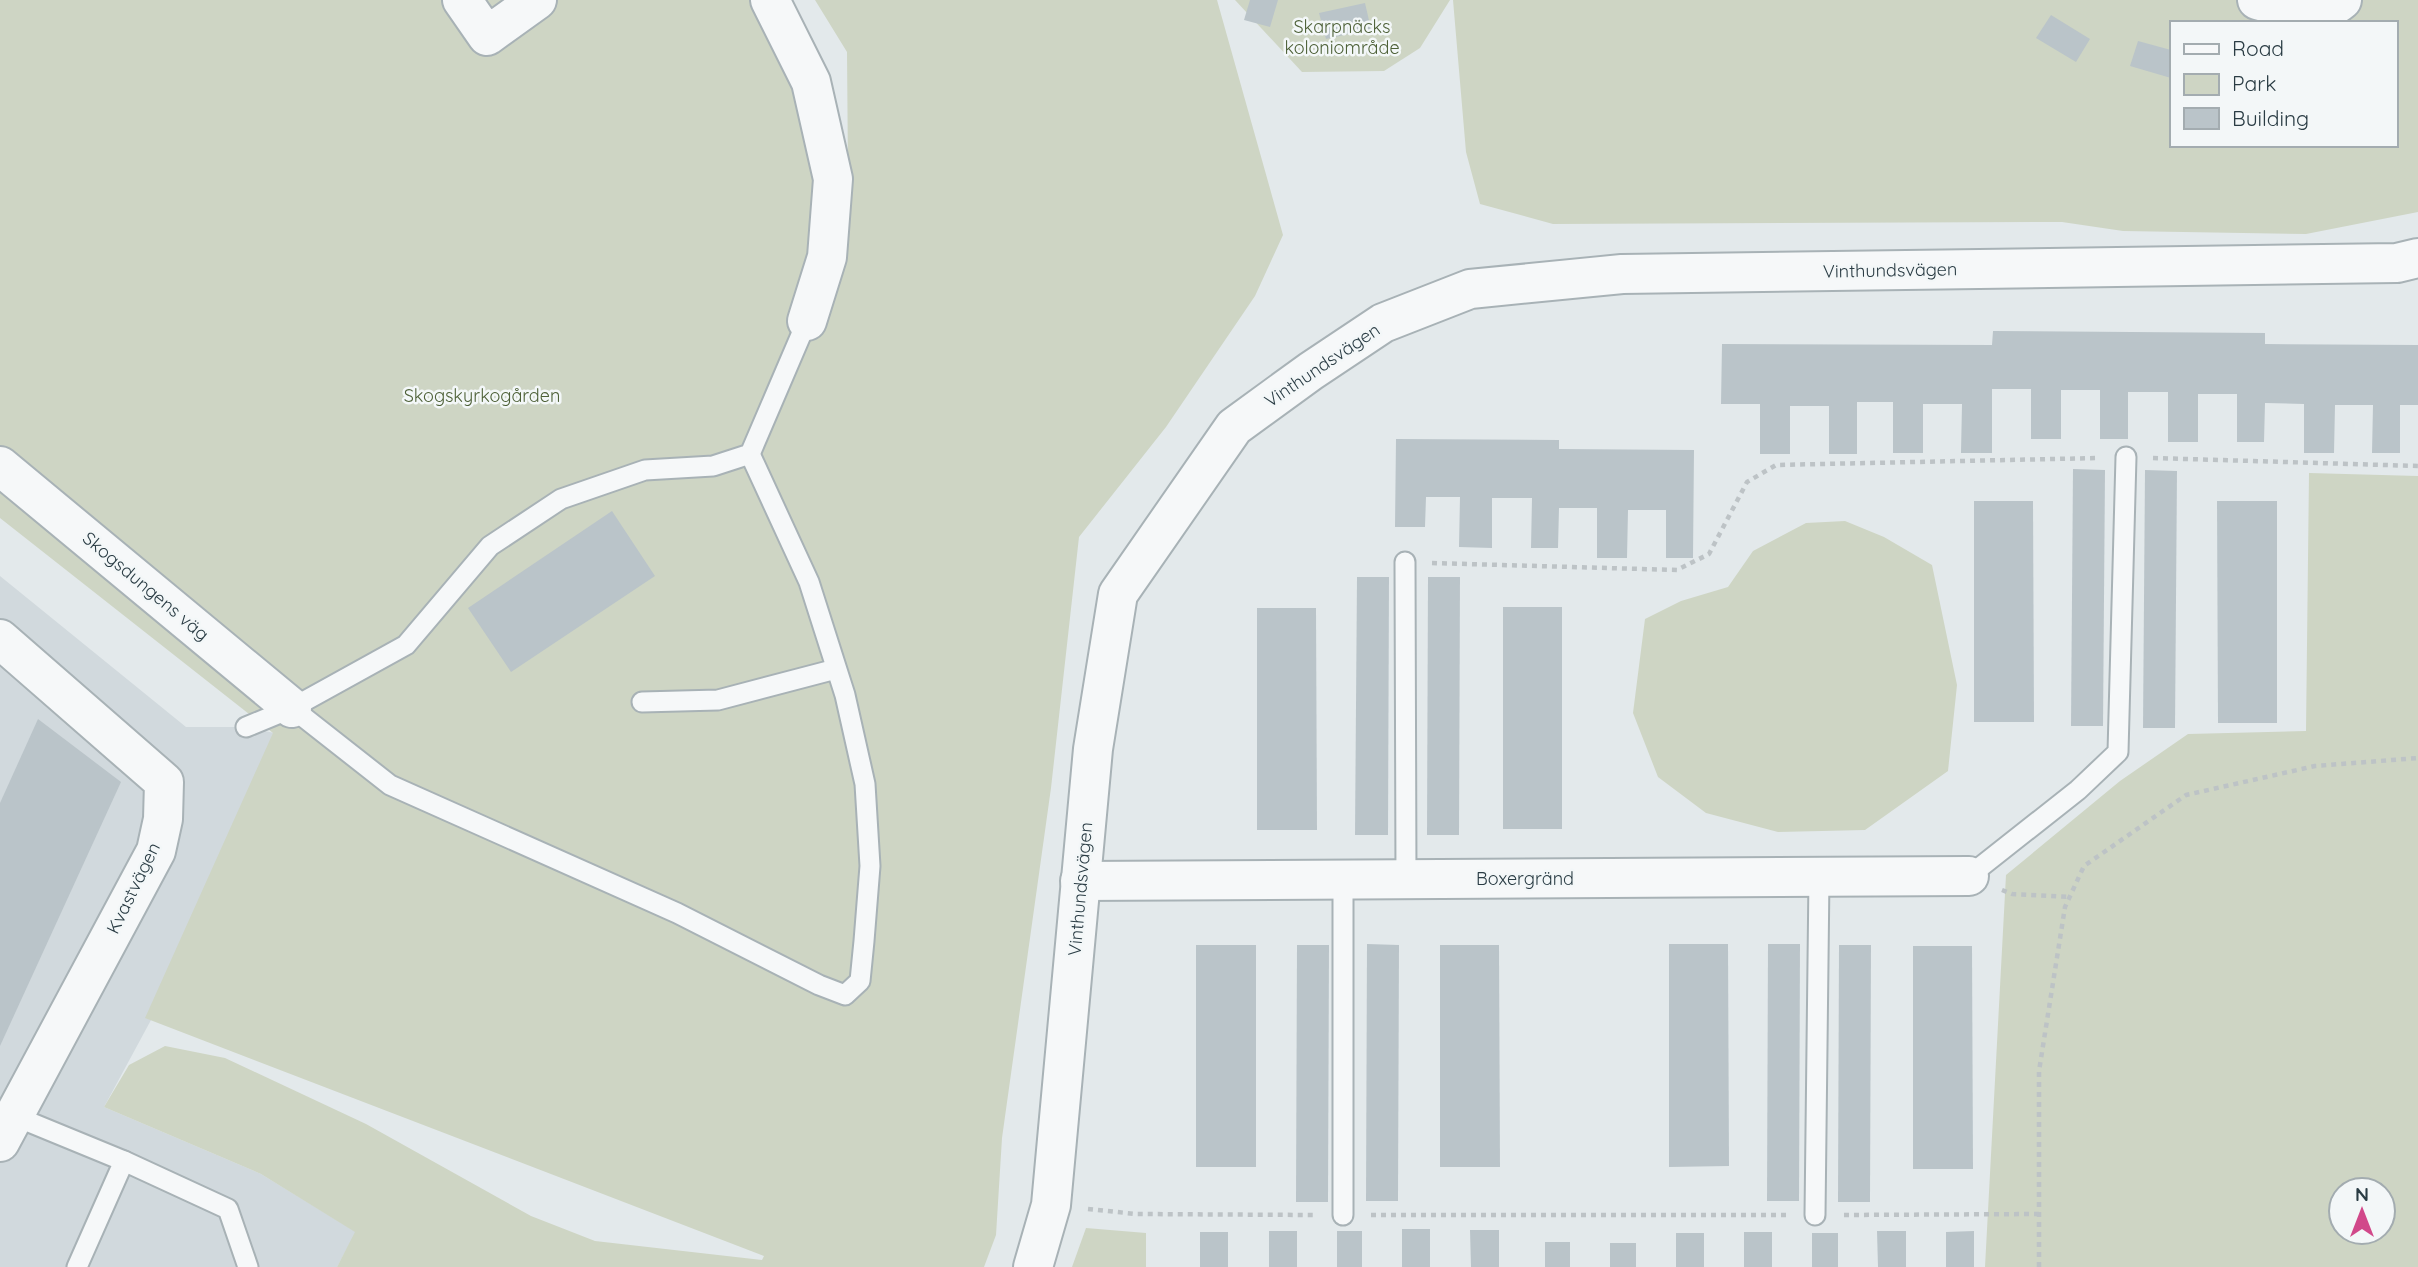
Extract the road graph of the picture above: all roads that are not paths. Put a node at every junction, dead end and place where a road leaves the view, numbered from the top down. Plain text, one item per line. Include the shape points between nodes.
1 (462, 0) edge
2 (537, 0) edge
3 (770, 0) edge
4 (2257, 0) edge
5 (2342, 0) edge
6 (2418, 258) edge
7 (807, 321) joint
8 (750, 454) junction
9 (2126, 457) road end
10 (0, 466) edge
11 (1405, 562) road end
12 (0, 639) edge
13 (836, 669) junction
14 (642, 702) dead end
15 (292, 708) junction
16 (246, 727) dead end
17 (1969, 876) joint
18 (1819, 877) junction
19 (1406, 879) junction
20 (1343, 880) junction
21 (1080, 881) junction
22 (6, 1129) edge
23 (124, 1161) junction
24 (1343, 1215) road end
25 (1815, 1215) road end
26 (76, 1267) edge
27 (248, 1267) edge
28 (1033, 1267) edge

1 - 2 street via 487,36
3 - 7 street via 811,82 833,179 827,257
4 - 5 street via 2303,13 2330,11
6 - 21 street, Vinthundsvägen via 2398,263 1622,274 1470,289 1383,323 1234,426 1118,594 1093,749
7 - 8 lane
8 - 13 lane via 808,582
8 - 15 lane via 713,466 645,470 561,499 490,546 406,645
9 - 17 lane via 2118,752 2078,790
10 - 15 street, Skogsdungens väg
11 - 19 lane
12 - 22 street, Kvastvägen via 164,782 156,851
13 - 14 lane via 718,700
13 - 15 lane via 865,784 870,866 860,981 845,995 677,912 390,785
15 - 16 lane
17 - 18 street, Boxergränd
18 - 19 street, Boxergränd
18 - 25 lane
19 - 20 street, Boxergränd
20 - 21 street, Boxergränd
20 - 24 lane
21 - 28 street, Vinthundsvägen via 1052,1205
22 - 23 lane
23 - 26 lane
23 - 27 lane via 228,1209

